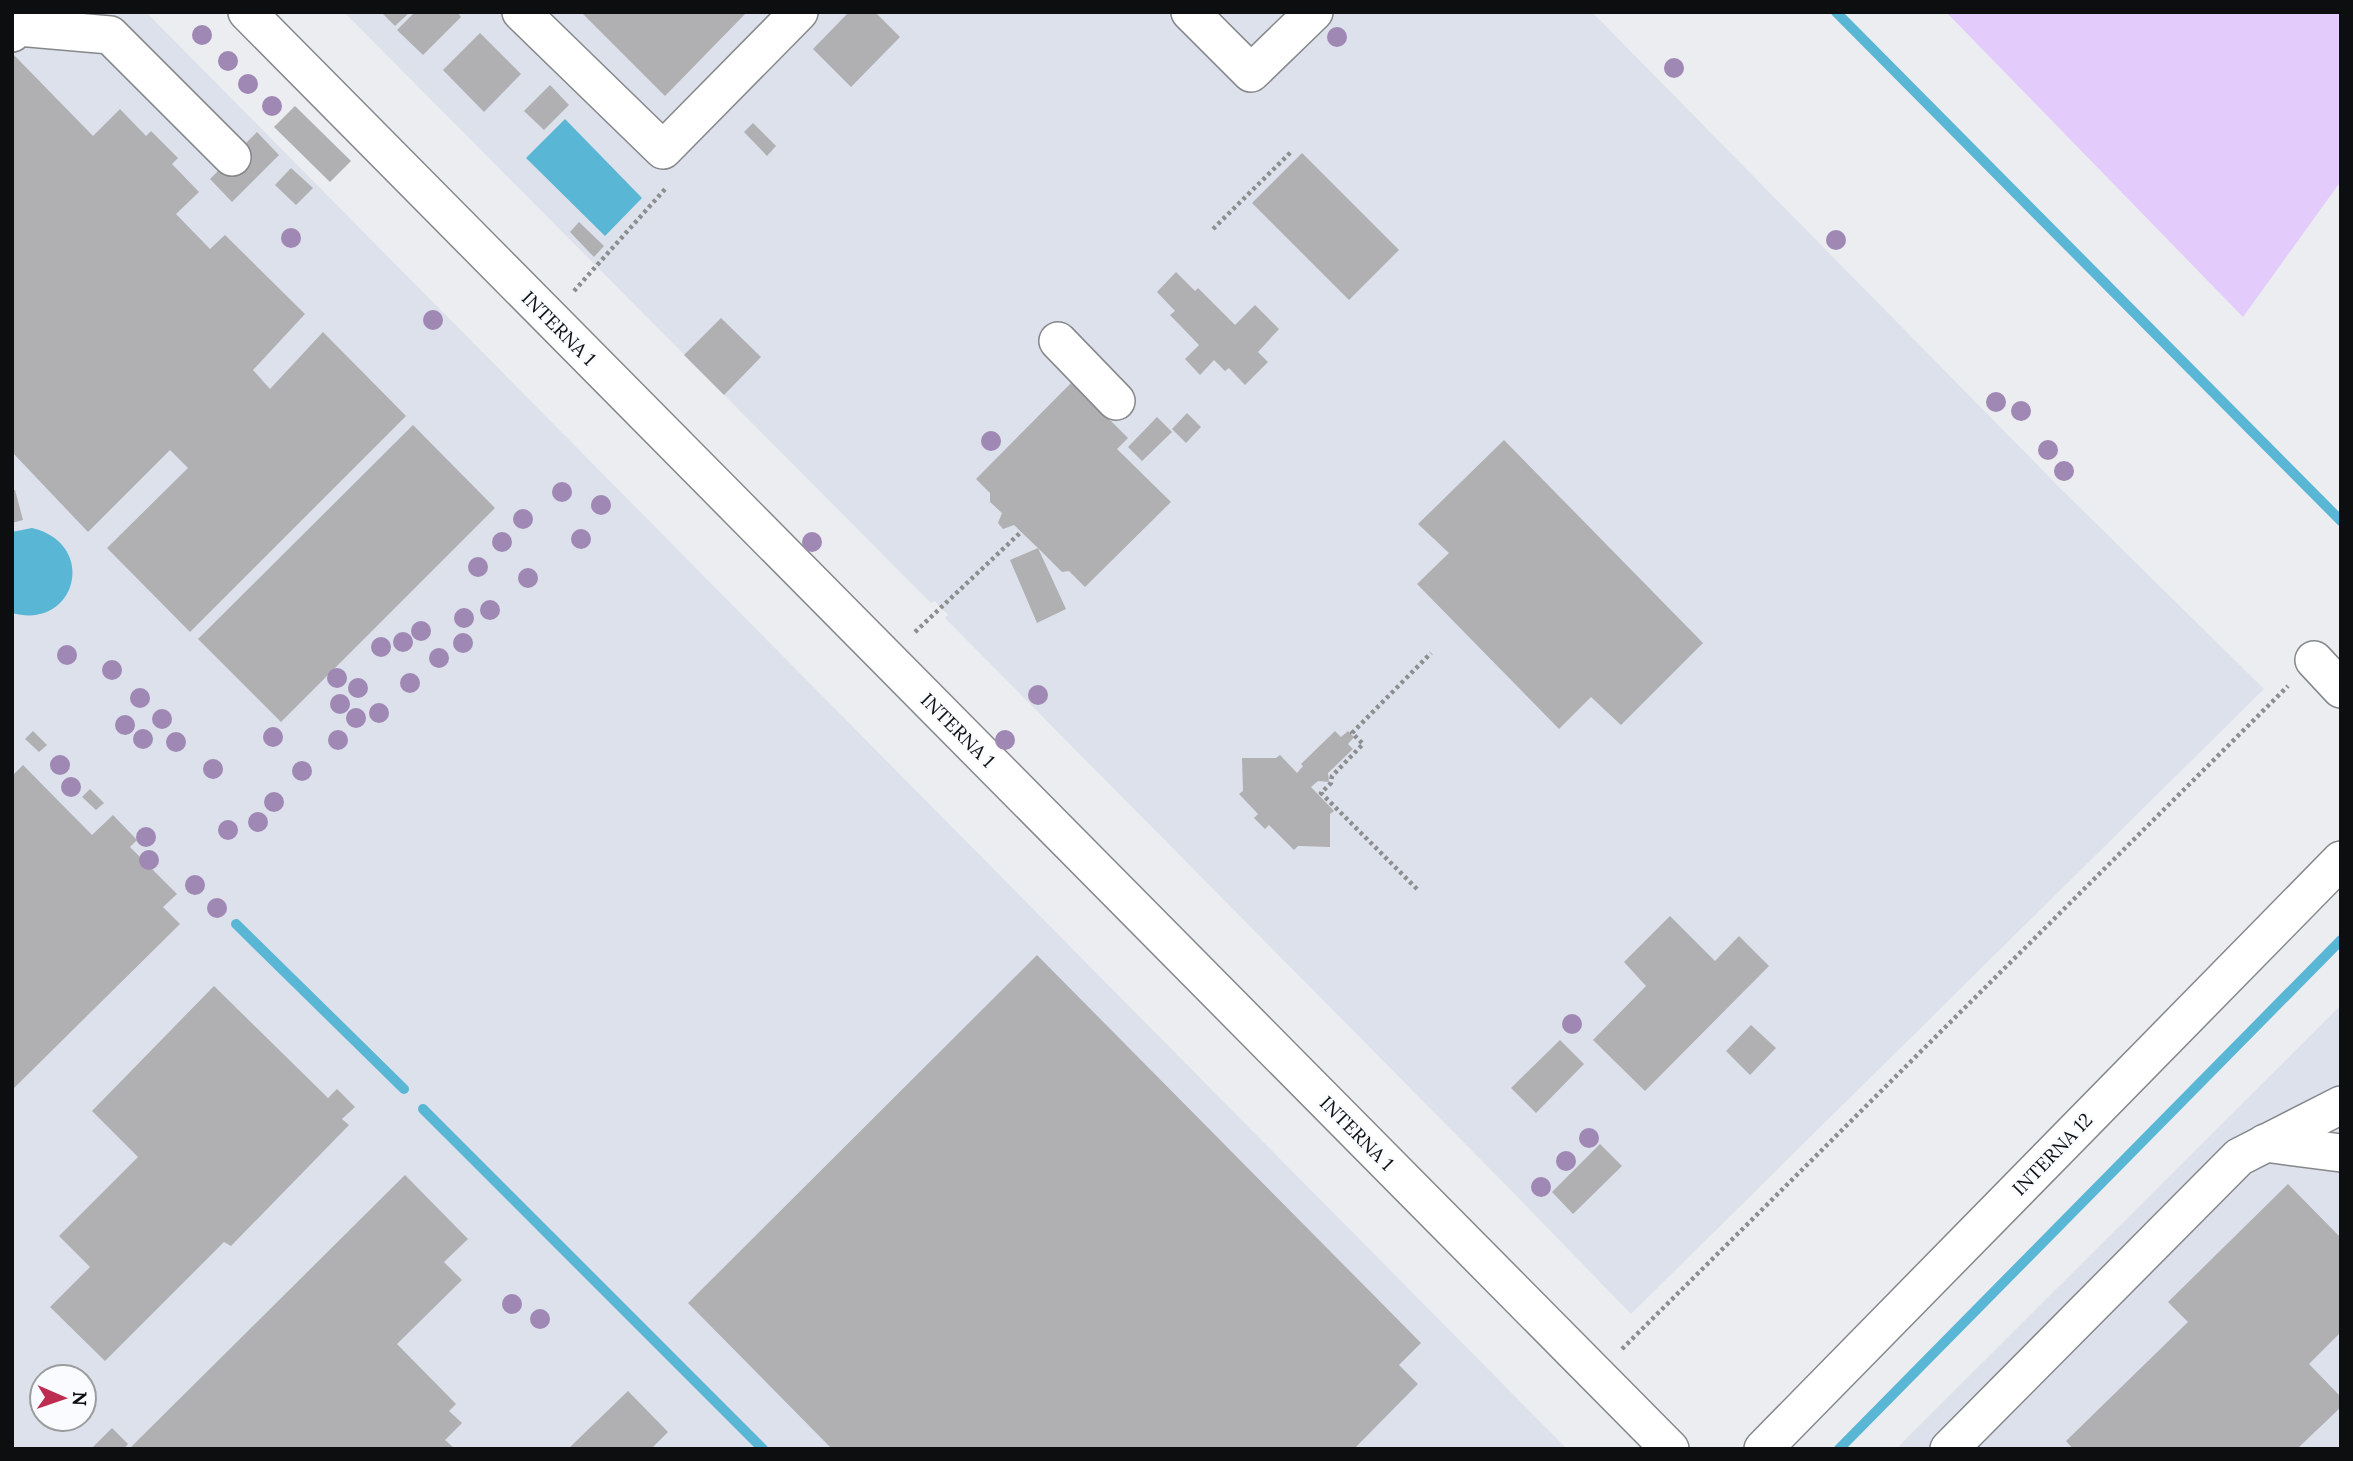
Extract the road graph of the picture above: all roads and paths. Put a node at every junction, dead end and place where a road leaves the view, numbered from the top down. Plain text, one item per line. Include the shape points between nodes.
1 (247, 12) edge
2 (521, 12) edge
3 (799, 12) edge
4 (1190, 12) edge
5 (1314, 12) edge
6 (12, 33) edge
7 (1292, 151) dead end
8 (232, 157) dead end
9 (1213, 229) dead end
10 (1058, 341) dead end
11 (1116, 401) dead end
12 (1021, 532) dead end
13 (1431, 653) dead end
14 (887, 659) junction
15 (2314, 660) joint
16 (2341, 688) edge
17 (2341, 860) edge
18 (1417, 889) dead end
19 (2341, 1105) edge
20 (2265, 1143) junction
21 (2341, 1153) edge
22 (1597, 1375) junction
23 (1670, 1449) edge
24 (1763, 1449) edge
25 (1949, 1449) edge

1 - 14 street, INTERNA 1
2 - 3 street via 663,150
4 - 5 street via 1251,73
6 - 8 street via 18,27 110,35
7 - 9 path
10 - 11 street
12 - 14 path
13 - 18 path via 1352,733 1363,744 1321,793
14 - 22 street, INTERNA 1
15 - 16 street
15 - 22 path
17 - 24 street, INTERNA 12
19 - 20 street
20 - 21 street
20 - 25 street via 2239,1157
22 - 23 street, INTERNA 1

